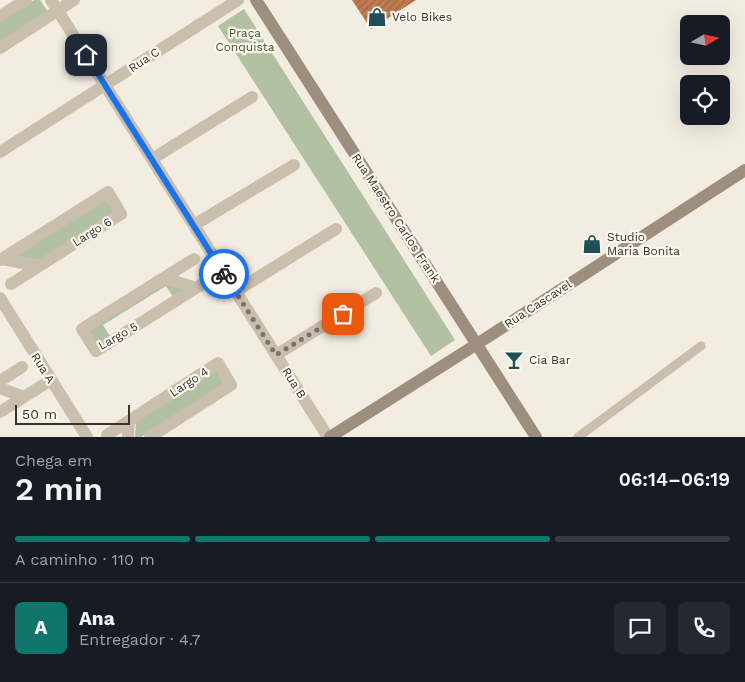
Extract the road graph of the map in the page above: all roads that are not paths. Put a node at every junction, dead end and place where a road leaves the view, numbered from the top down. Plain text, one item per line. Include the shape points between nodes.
1 (26, 0) edge
2 (74, 0) edge
3 (238, 0) edge
4 (256, 0) edge
5 (54, 5) edge
6 (0, 16) edge
7 (0, 48) edge
8 (105, 85) junction
9 (252, 97) dead end
10 (0, 152) edge
11 (152, 160) junction
12 (294, 165) dead end
13 (745, 170) edge
14 (194, 225) junction
15 (336, 229) dead end
16 (194, 259) dead end
17 (1, 260) edge
18 (39, 266) junction
19 (223, 271) junction
20 (164, 278) junction
21 (11, 284) dead end
22 (196, 288) junction
23 (236, 292) junction
24 (376, 293) dead end
25 (0, 298) edge
26 (477, 344) junction
27 (701, 346) dead end
28 (276, 355) junction
29 (22, 367) dead end
30 (0, 380) edge
31 (51, 380) junction
32 (0, 388) edge
33 (24, 397) junction
34 (0, 412) edge
35 (129, 420) junction
36 (107, 435) dead end
37 (87, 437) edge
38 (128, 437) edge
39 (150, 437) edge
40 (329, 437) edge
41 (536, 437) edge
42 (578, 437) edge

1 - 6 street
2 - 5 street
3 - 8 street, Rua C
4 - 26 main road, Rua Maestro Carlos Frank
5 - 7 street
5 - 8 street, Rua B
8 - 10 street, Rua C
8 - 11 street, Rua B
9 - 11 street
11 - 14 street, Rua B
12 - 14 street
13 - 26 main road, Rua Cascavel
14 - 19 street, Rua B
15 - 23 street
16 - 20 street, Largo 5
17 - 18 street
17 - 18 street, Largo 6 via 108,192 121,214
18 - 21 street, Largo 6
19 - 22 street, Largo 5
19 - 23 street, Rua B
20 - 22 street
20 - 22 street, Largo 5 via 82,329 96,352
23 - 28 street, Rua B
24 - 28 street
25 - 31 street, Rua A
26 - 40 main road, Rua Cascavel
26 - 41 main road, Rua Maestro Carlos Frank
27 - 42 lane
28 - 40 street, Rua B
29 - 30 street
31 - 33 street
31 - 37 street, Rua A
32 - 33 street
33 - 34 street
35 - 36 street, Largo 4
35 - 38 street
35 - 39 street, Largo 4 via 218,363 231,385

